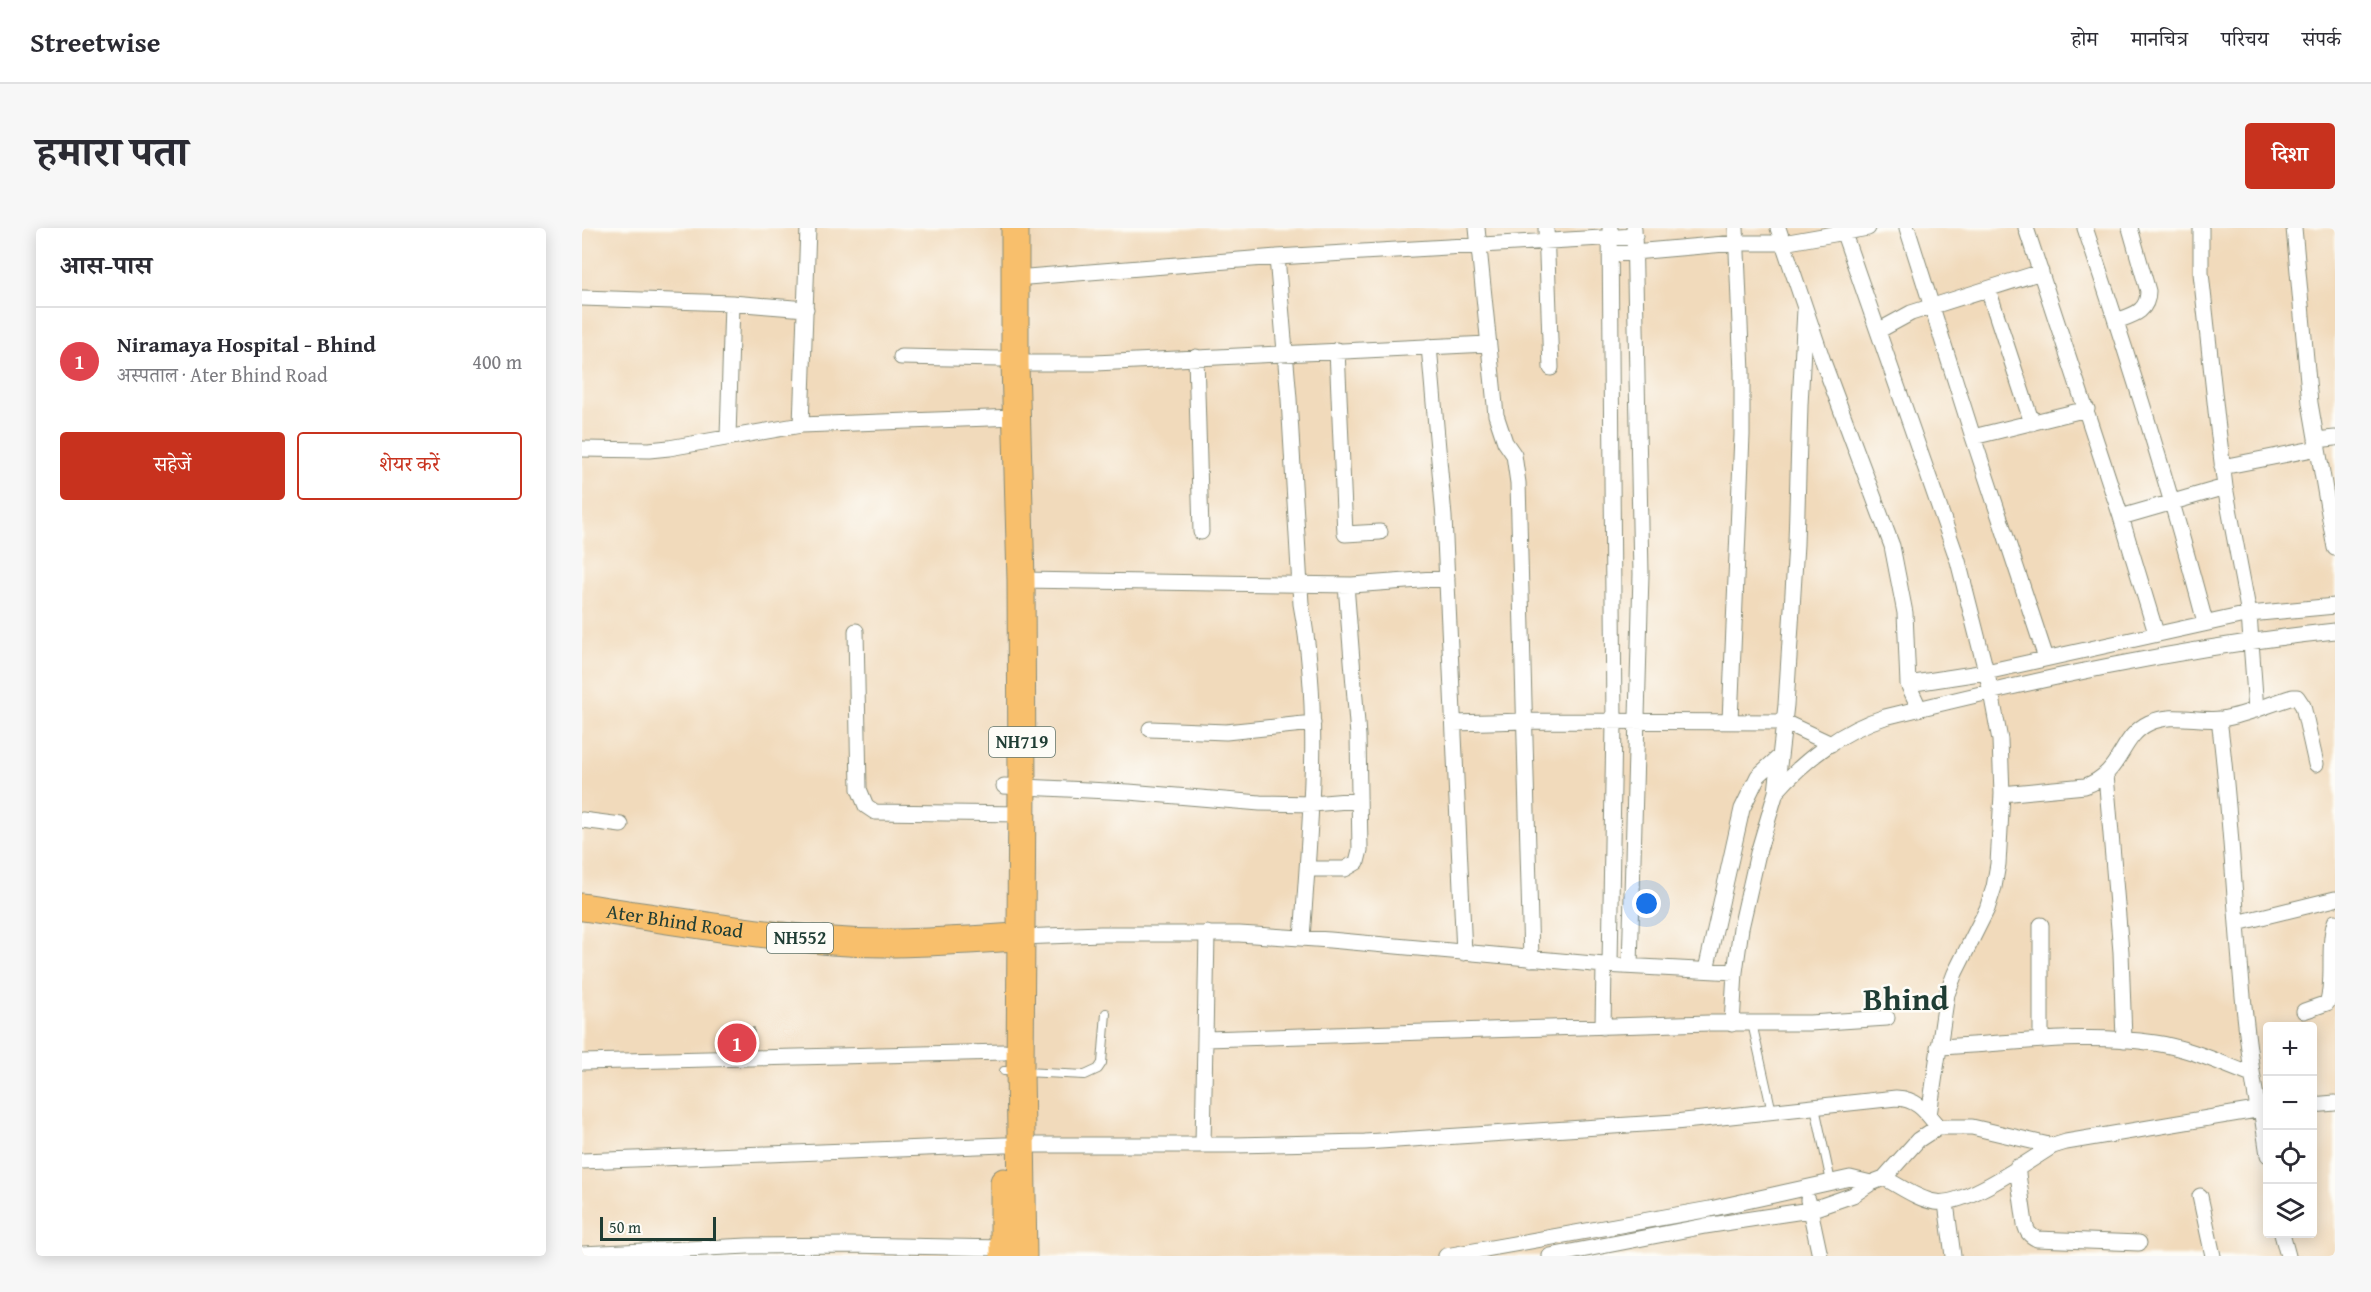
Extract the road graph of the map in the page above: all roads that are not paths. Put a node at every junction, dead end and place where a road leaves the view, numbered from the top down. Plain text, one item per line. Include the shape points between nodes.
1 (808, 228) edge
2 (999, 228) edge
3 (1015, 228) edge
4 (1477, 228) edge
5 (1868, 228) edge
6 (1907, 228) edge
7 (2026, 228) edge
8 (2085, 228) edge
9 (2130, 228) edge
10 (2202, 228) edge
11 (2294, 228) edge
12 (1843, 230) edge
13 (1634, 232) edge
14 (1611, 233) edge
15 (1546, 234) edge
16 (1780, 235) edge
17 (1736, 236) edge
18 (1478, 245) junction
19 (1635, 252) junction
20 (1611, 254) junction
21 (1277, 257) junction
22 (2041, 272) junction
23 (1015, 278) junction
24 (1988, 289) junction
25 (582, 298) edge
26 (732, 303) junction
27 (1932, 307) junction
28 (806, 309) junction
29 (1805, 309) junction
30 (2116, 321) junction
31 (1878, 331) junction
32 (1488, 344) junction
33 (1429, 346) junction
34 (1337, 350) junction
35 (1285, 352) junction
36 (901, 357) dead end
37 (1196, 357) junction
38 (1007, 361) junction
39 (1551, 368) dead end
40 (2086, 409) junction
41 (1008, 417) junction
42 (2032, 423) junction
43 (801, 425) junction
44 (728, 437) junction
45 (1973, 437) junction
46 (2335, 438) edge
47 (2317, 444) junction
48 (582, 449) edge
49 (2222, 467) junction
50 (2225, 487) junction
51 (2330, 489) edge
52 (2172, 502) junction
53 (2121, 517) junction
54 (1201, 532) dead end
55 (1380, 532) dead end
56 (2335, 548) edge
57 (1447, 578) junction
58 (1021, 580) junction
59 (1300, 584) junction
60 (1346, 585) junction
61 (2335, 606) edge
62 (2205, 622) junction
63 (2250, 627) junction
64 (2335, 631) edge
65 (856, 632) dead end
66 (2156, 633) junction
67 (2046, 658) junction
68 (2082, 662) junction
69 (1989, 682) junction
70 (1914, 698) junction
71 (2256, 710) junction
72 (2219, 719) junction
73 (1525, 721) junction
74 (1730, 721) junction
75 (1636, 722) junction
76 (1784, 722) junction
77 (1313, 723) junction
78 (1454, 723) junction
79 (1614, 723) junction
80 (1150, 729) dead end
81 (1831, 744) junction
82 (1778, 760) junction
83 (2316, 764) dead end
84 (2106, 776) junction
85 (1776, 786) junction
86 (2002, 794) junction
87 (1013, 800) junction
88 (1359, 800) junction
89 (1312, 804) junction
90 (582, 820) edge
91 (621, 825) dead end
92 (1307, 869) junction
93 (1737, 894) junction
94 (2335, 899) edge
95 (582, 907) edge
96 (2335, 922) edge
97 (2237, 923) junction
98 (2041, 925) dead end
99 (1207, 933) junction
100 (1011, 937) junction
101 (1302, 938) junction
102 (1464, 952) junction
103 (1531, 959) junction
104 (1607, 965) junction
105 (1630, 966) junction
106 (1720, 971) junction
107 (2304, 1011) dead end
108 (1106, 1013) dead end
109 (1887, 1018) dead end
110 (1722, 1023) junction
111 (1752, 1023) junction
112 (1603, 1027) junction
113 (1206, 1039) junction
114 (2041, 1039) junction
115 (2124, 1040) junction
116 (1938, 1047) junction
117 (582, 1062) edge
118 (1009, 1065) junction
119 (2252, 1075) junction
120 (2335, 1103) edge
121 (2317, 1105) edge
122 (1815, 1107) junction
123 (2262, 1108) edge
124 (1772, 1112) junction
125 (1934, 1121) junction
126 (2265, 1130) edge
127 (1012, 1145) junction
128 (1203, 1145) junction
129 (2053, 1146) junction
130 (582, 1161) edge
131 (2017, 1167) junction
132 (1878, 1180) junction
133 (1832, 1182) junction
134 (1805, 1189) junction
135 (2200, 1196) dead end
136 (1946, 1203) junction
137 (1810, 1210) junction
138 (2284, 1238) edge
139 (2139, 1242) dead end
140 (654, 1253) edge
141 (1010, 1253) edge
142 (582, 1254) edge
143 (1446, 1256) edge
144 (1550, 1256) edge
145 (1820, 1256) edge
146 (1953, 1256) edge
147 (2213, 1256) edge
148 (2288, 1256) edge

1 - 28 street
2 - 38 highway, NH719
3 - 23 highway, NH719
4 - 18 street
5 - 12 street
6 - 27 street
7 - 22 street
8 - 30 street
9 - 30 street via 2148,300 2139,312
10 - 49 street via 2201,273
11 - 47 street via 2304,358
12 - 16 street
12 - 31 street
13 - 14 street
13 - 19 street
14 - 15 street
14 - 20 street
15 - 18 street
15 - 39 street
16 - 17 street
16 - 29 street
17 - 19 street
17 - 74 street via 1742,435
18 - 21 street
18 - 32 street
19 - 20 street
19 - 75 street via 1641,574
20 - 79 street
21 - 23 street
21 - 35 street
22 - 24 street
22 - 40 street
23 - 38 highway, NH719
24 - 27 street
24 - 42 street
25 - 26 street
26 - 28 street
26 - 44 street
27 - 31 street via 1911,313
27 - 45 street
28 - 43 street
29 - 70 street via 1892,546 1905,613
29 - 76 street
30 - 52 street
31 - 69 street via 1958,561
32 - 33 street
32 - 73 street via 1496,415 1517,469
33 - 34 street
33 - 57 street
34 - 35 street
34 - 55 street via 1345,534
35 - 37 street
35 - 59 street
36 - 38 street
37 - 38 street via 1095,363
37 - 54 street
38 - 41 highway, NH719
40 - 42 street
40 - 53 street
41 - 43 street
41 - 58 highway, NH719
41 - 87 highway, NH719
42 - 45 street
43 - 44 street
44 - 48 street via 649,450
45 - 67 street
46 - 47 street
47 - 49 street
47 - 51 street
49 - 50 street
50 - 52 street
50 - 63 street
51 - 56 street
52 - 53 street
52 - 62 street
53 - 66 street
57 - 60 street
57 - 78 street
58 - 59 street
58 - 87 highway, NH719
59 - 60 street
59 - 77 street
60 - 88 street
61 - 63 street
62 - 63 street
62 - 66 street
63 - 64 street
63 - 68 street
63 - 71 street
65 - 87 street via 859,789 866,806 875,812
66 - 68 street
67 - 68 street
67 - 69 street
68 - 69 street
69 - 70 street
69 - 70 street
69 - 86 street via 2000,740
70 - 81 street
71 - 72 street
71 - 83 street via 2297,697 2303,705
72 - 84 street via 2182,717 2150,723 2139,729
72 - 97 street via 2229,798
73 - 78 street
73 - 79 street
73 - 103 street
74 - 75 street
74 - 76 street
75 - 79 street
75 - 105 street
76 - 81 street
76 - 82 street
77 - 80 street via 1226,732
77 - 89 street
78 - 102 street
79 - 104 street
81 - 85 street
82 - 85 street
82 - 93 street via 1758,776 1742,809
84 - 86 street via 2085,786
84 - 115 street
85 - 93 street via 1758,853
86 - 116 street via 1994,887 1947,994
87 - 89 street via 1129,792
87 - 100 highway, NH719
88 - 89 street
88 - 92 street via 1357,862 1345,869
89 - 92 street
90 - 91 street
92 - 101 street
93 - 106 street
93 - 106 street
94 - 97 street
95 - 100 highway, Ater Bhind Road / NH552 via 835,941
96 - 107 street via 2334,991 2327,1003
97 - 119 street
98 - 114 street
99 - 100 street
99 - 101 street
99 - 113 street
100 - 118 highway, NH719
101 - 102 street
102 - 103 street
103 - 104 street
104 - 105 street
104 - 112 street
105 - 106 street
106 - 110 street
108 - 118 lane via 1102,1063 1098,1069 1085,1075
109 - 111 street
110 - 111 street
110 - 112 street
111 - 124 lane
112 - 113 street
113 - 128 street
114 - 115 street
114 - 116 street
115 - 119 street via 2182,1049
116 - 125 street
117 - 118 street via 814,1058
118 - 127 highway, NH719
119 - 123 street
120 - 121 street
122 - 124 street
122 - 125 street via 1907,1099 1917,1103
122 - 133 lane
123 - 126 street
123 - 129 street
124 - 128 street via 1398,1140
125 - 129 street
125 - 132 street
127 - 128 street
127 - 130 street
127 - 141 highway, NH719
129 - 131 street
131 - 136 street via 1969,1196
131 - 139 street via 2025,1224 2031,1236
132 - 133 street via 1850,1178
132 - 136 street
132 - 137 street via 1852,1195
133 - 134 street
134 - 137 street
134 - 143 street
135 - 147 street
136 - 146 street
137 - 144 street
137 - 145 street
138 - 148 street
140 - 141 street via 748,1246 848,1245
140 - 142 street

